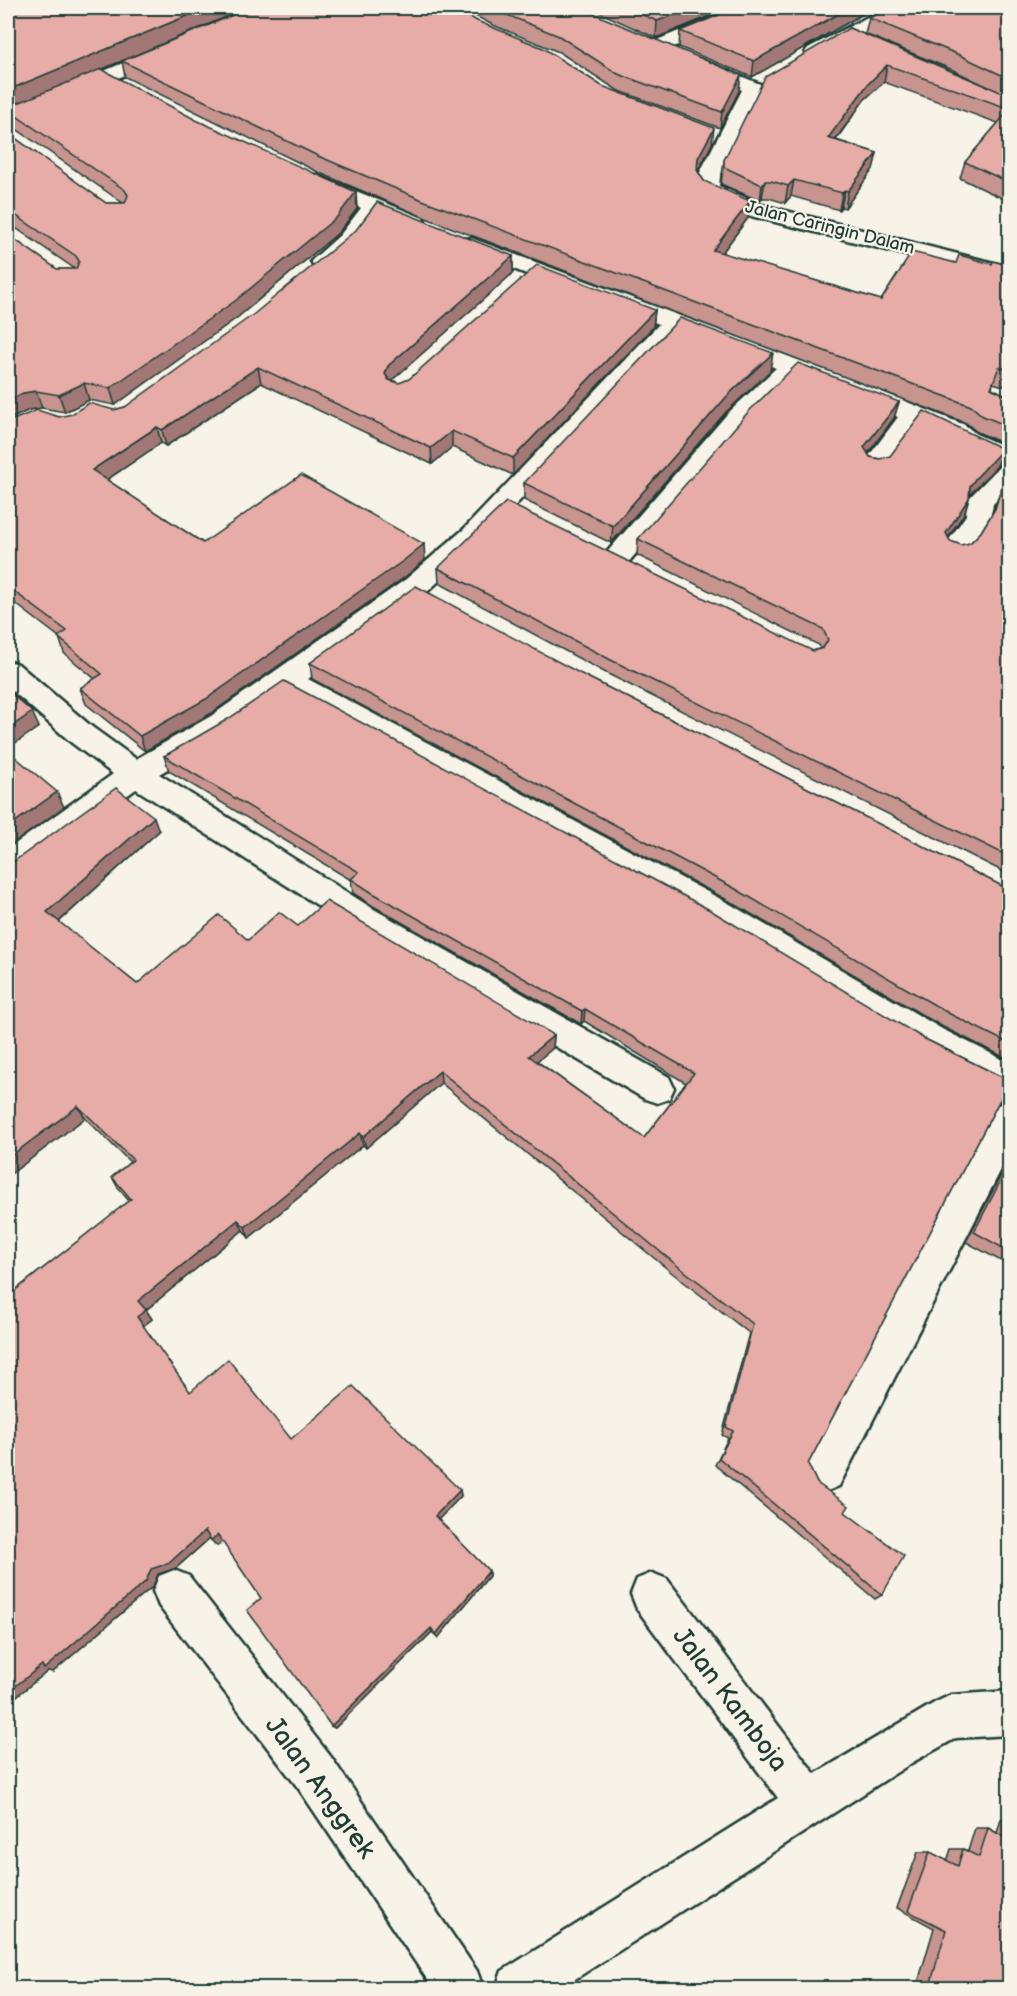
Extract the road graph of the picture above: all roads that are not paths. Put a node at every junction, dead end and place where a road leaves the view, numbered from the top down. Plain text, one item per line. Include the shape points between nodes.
1 (749, 8) edge
2 (898, 8) edge
3 (846, 35) junction
4 (636, 39) edge
5 (189, 41) edge
6 (867, 44) edge
7 (657, 48) junction
8 (801, 60) edge
9 (106, 76) junction
10 (773, 76) edge
11 (126, 88) edge
12 (753, 88) junction
13 (8, 118) edge
14 (705, 132) edge
15 (727, 140) junction
16 (297, 173) edge
17 (374, 206) junction
18 (1010, 274) edge
19 (302, 278) edge
20 (674, 322) junction
21 (792, 366) junction
22 (913, 414) junction
23 (1010, 459) edge
24 (875, 465) edge
25 (1010, 471) edge
26 (956, 550) edge
27 (617, 558) edge
28 (416, 586) junction
29 (446, 602) edge
30 (8, 671) edge
31 (286, 680) junction
32 (135, 774) junction
33 (8, 865) edge
34 (1010, 1080) edge
35 (657, 1088) dead end
36 (1010, 1116) edge
37 (825, 1472) dead end
38 (174, 1591) dead end
39 (652, 1594) dead end
40 (1010, 1713) edge
41 (810, 1804) junction
42 (460, 1989) edge
43 (519, 1989) edge

1 - 7 street
2 - 3 street
3 - 6 street
3 - 8 street
4 - 7 street
5 - 9 street
7 - 12 street
9 - 11 street
9 - 13 street
10 - 12 street
12 - 15 street, Jalan Caringin Dalam
14 - 15 street
15 - 18 street, Jalan Caringin Dalam via 708,185 726,199 755,210
16 - 17 street
17 - 19 street via 348,240
17 - 20 street via 441,233 526,276
20 - 21 street
20 - 28 street via 514,508 473,536
21 - 22 street
21 - 27 street via 737,419
22 - 23 street
22 - 24 street
25 - 26 street via 980,502 979,516
28 - 29 street
28 - 31 street
30 - 32 street via 82,735
31 - 32 street via 221,724
31 - 34 street via 719,913 930,1039
32 - 33 street
32 - 35 street via 361,917
36 - 37 street
38 - 42 street, Jalan Anggrek via 315,1773
39 - 41 street, Jalan Kamboja
40 - 41 street via 951,1717
41 - 43 street

